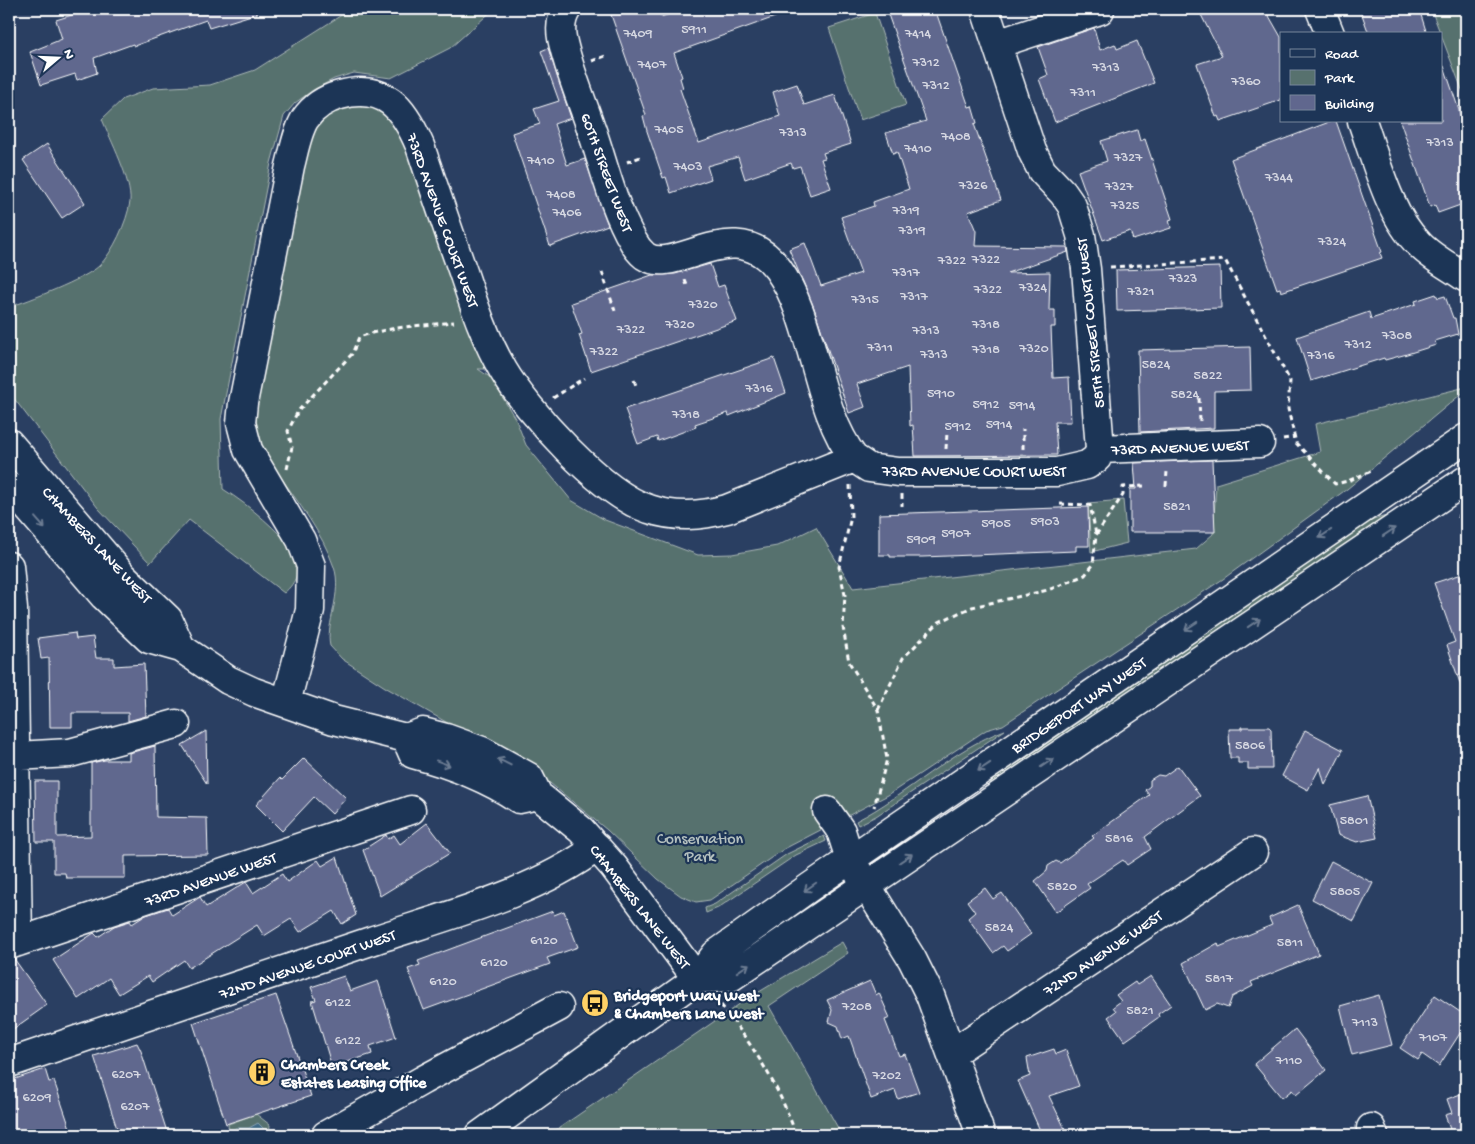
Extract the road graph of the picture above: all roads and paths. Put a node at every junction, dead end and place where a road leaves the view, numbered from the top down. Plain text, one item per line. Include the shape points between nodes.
1 (566, 9) edge
2 (985, 9) edge
3 (1320, 9) edge
4 (1100, 10) edge
5 (1329, 32) edge
6 (997, 44) junction
7 (1362, 122) edge
8 (1086, 269) junction
9 (602, 272) dead end
10 (1466, 278) edge
11 (616, 314) dead end
12 (480, 319) junction
13 (584, 378) dead end
14 (634, 380) dead end
15 (637, 388) dead end
16 (556, 396) dead end
17 (1199, 398) dead end
18 (1200, 410) dead end
19 (1023, 429) dead end
20 (947, 432) dead end
21 (1023, 435) dead end
22 (947, 438) dead end
23 (1466, 438) edge
24 (9, 443) edge
25 (1260, 443) dead end
26 (1100, 449) junction
27 (854, 458) junction
28 (1377, 468) dead end
29 (1167, 474) dead end
30 (1466, 478) edge
31 (9, 486) edge
32 (1144, 486) dead end
33 (1166, 486) dead end
34 (902, 500) dead end
35 (279, 502) junction
36 (1060, 504) dead end
37 (902, 506) dead end
38 (851, 507) dead end
39 (1454, 516) dead end
40 (1466, 516) edge
41 (1348, 519) junction
42 (1096, 535) junction
43 (9, 566) edge
44 (181, 648) junction
45 (286, 703) junction
46 (878, 710) junction
47 (176, 724) dead end
48 (16, 756) junction
49 (874, 807) dead end
50 (411, 810) dead end
51 (827, 810) dead end
52 (597, 847) junction
53 (1253, 852) dead end
54 (850, 859) junction
55 (865, 885) junction
56 (13, 943) edge
57 (697, 979) junction
58 (721, 1005) dead end
59 (559, 1007) dead end
60 (952, 1053) junction
61 (9, 1063) edge
62 (326, 1135) edge
63 (480, 1135) edge
64 (796, 1135) edge
65 (981, 1135) edge

1 - 27 street, 60TH STREET WEST via 561,26 566,54 620,212 636,246 645,256 659,260 727,244 749,248 770,260 786,282 838,430
2 - 6 street, 58TH STREET COURT WEST
3 - 5 street
4 - 6 street
6 - 8 street, 58TH STREET COURT WEST via 1037,162 1072,206
7 - 10 street via 1394,208 1406,227 1419,244
8 - 26 street, 58TH STREET COURT WEST
8 - 28 path via 1225,260 1290,381 1288,409 1296,443 1335,484
9 - 11 path
12 - 27 street, 73RD AVENUE COURT WEST via 502,369 534,412 604,482 647,508 680,515 710,514
12 - 35 path via 418,327 397,326 359,337 352,354 298,411 288,431 292,447 290,465 285,473
12 - 35 street, 73RD AVENUE COURT WEST via 420,146 405,115 392,102 368,92 338,96 318,105 304,121 290,166 241,423 248,450
13 - 16 path
14 - 15 path
17 - 18 path
19 - 21 path
20 - 22 path
23 - 41 street, BRIDGEPORT WAY WEST
24 - 44 street, CHAMBERS LANE WEST via 123,576 168,619
25 - 26 street, 73RD AVENUE WEST
26 - 27 street, 73RD AVENUE COURT WEST via 1096,458 1087,465 1057,472 898,472 869,468
29 - 33 path
30 - 41 street via 1447,476 1433,480 1391,504
55 -> 30 street, BRIDGEPORT WAY WEST
31 -> 44 street, CHAMBERS LANE WEST via 104,596 148,639
32 - 42 path via 1123,487 1123,495
34 - 37 path
35 - 45 street, 73RD AVENUE COURT WEST via 308,553 312,581 310,610
36 - 42 path via 1090,505
38 - 46 path via 839,567 846,595 843,627 849,662
39 - 40 path
41 -> 54 street, BRIDGEPORT WAY WEST
42 - 46 path via 1093,565 1085,575 1048,590 972,606 940,622 903,658
43 - 48 street via 13,591
44 - 45 street, CHAMBERS LANE WEST via 228,680
45 - 52 street, CHAMBERS LANE WEST via 334,720 406,738 413,754 471,773 519,799 538,795
46 - 49 path via 887,759
47 - 48 street via 70,753
48 - 56 street
50 - 56 street, 73RD AVENUE WEST
51 - 54 street via 842,831
52 - 57 street, CHAMBERS LANE WEST
52 - 61 street, 72ND AVENUE COURT WEST via 572,866 531,885
53 - 60 street, 72ND AVENUE WEST
54 - 55 street
54 -> 57 street, BRIDGEPORT WAY WEST via 716,954
57 -> 55 street, BRIDGEPORT WAY WEST via 731,977
55 - 60 street via 912,959
57 - 63 street, BRIDGEPORT WAY WEST
58 - 64 path via 773,1078
59 - 62 street
60 - 65 street

